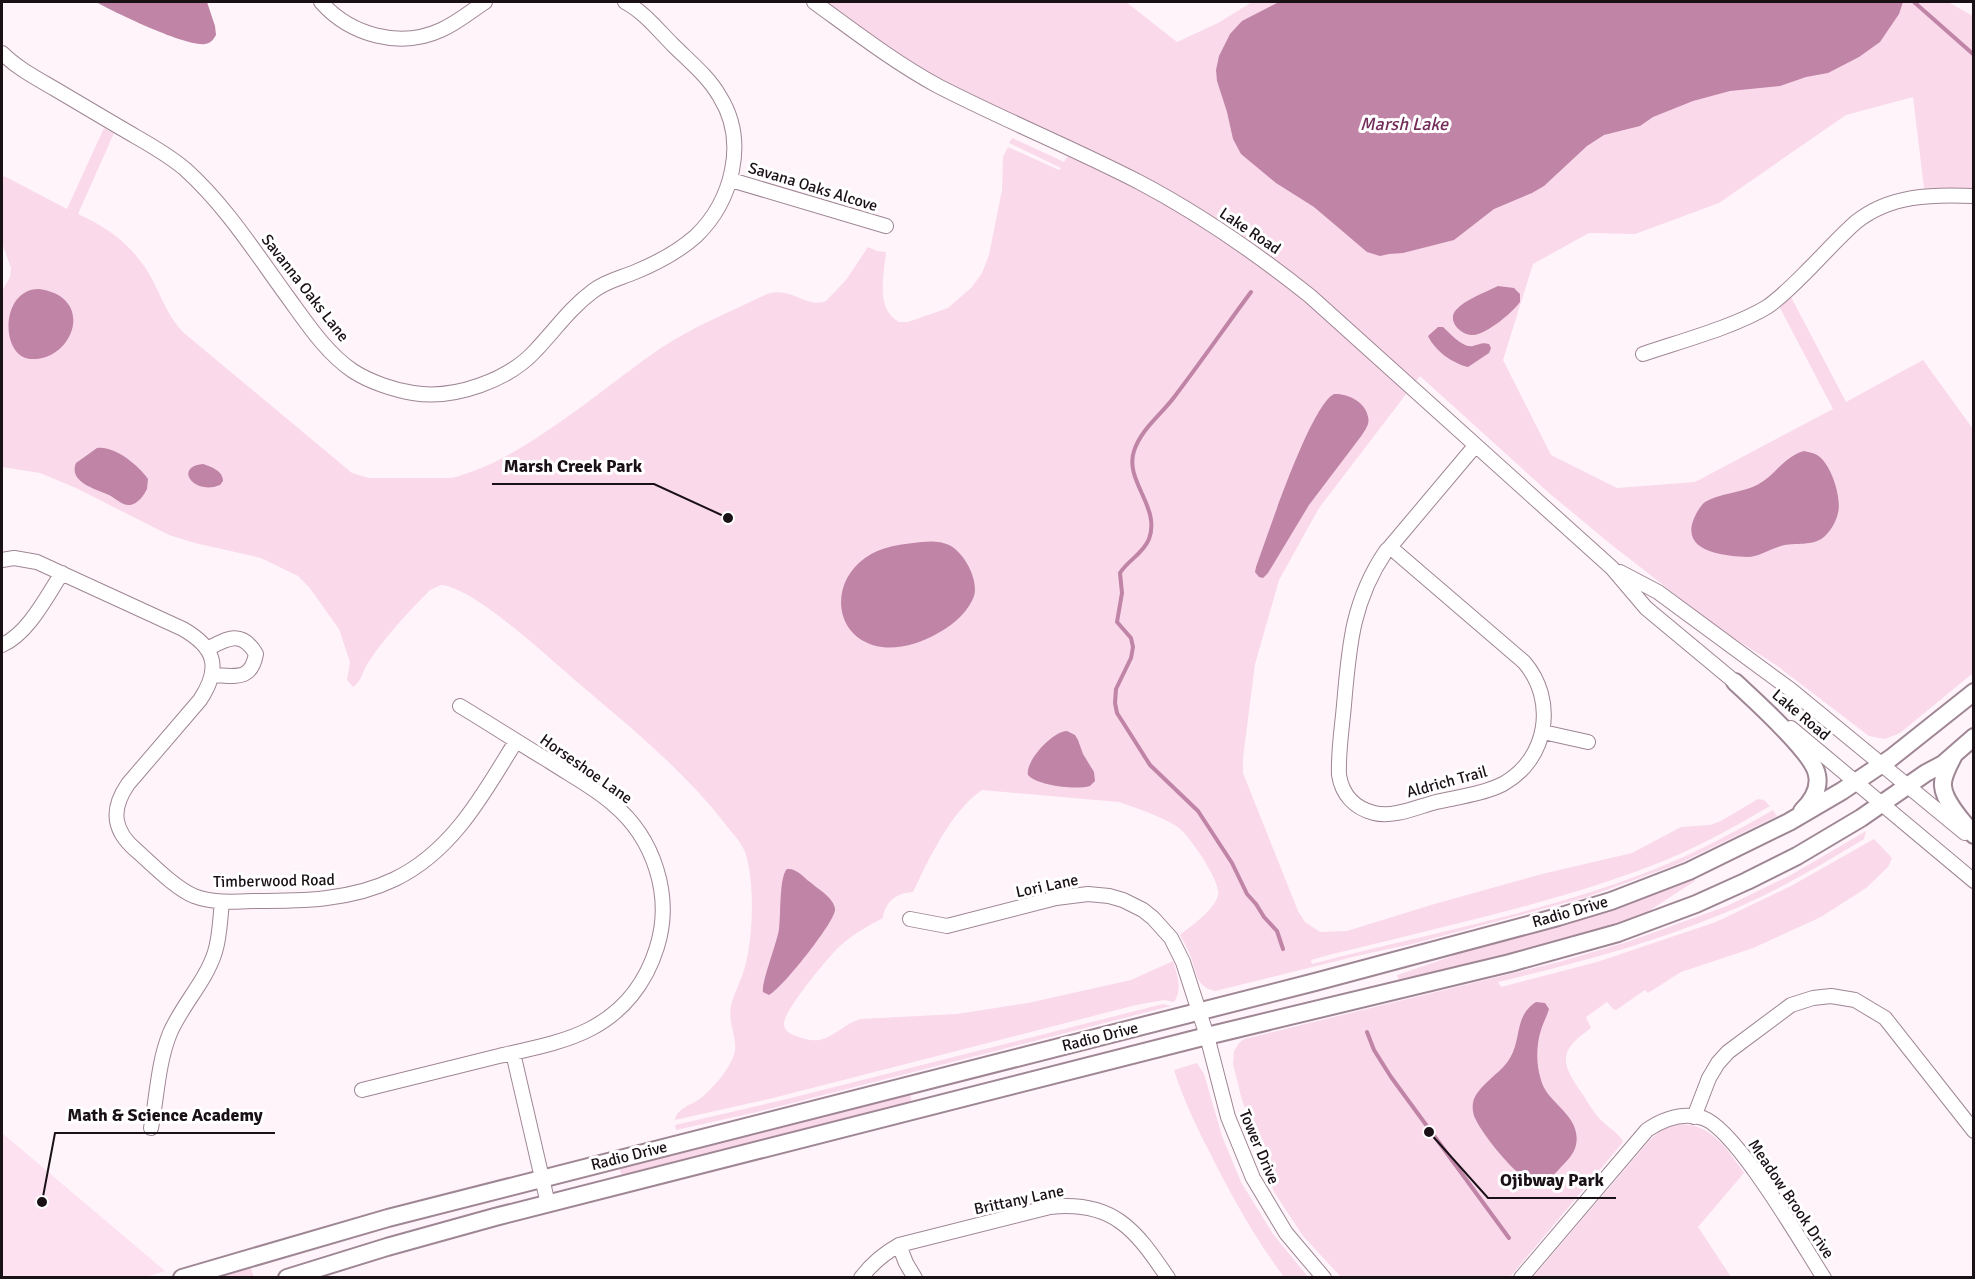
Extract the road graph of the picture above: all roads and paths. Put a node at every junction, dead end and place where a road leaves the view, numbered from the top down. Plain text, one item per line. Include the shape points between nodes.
1 (321, 2) edge
2 (485, 2) edge
3 (625, 2) edge
4 (813, 2) edge
5 (2, 53) edge
6 (731, 180) junction
7 (1974, 196) edge
8 (886, 226) dead end
9 (1643, 354) dead end
10 (1475, 446) junction
11 (1390, 547) junction
12 (2, 560) edge
13 (1612, 568) junction
14 (62, 573) junction
15 (2, 645) edge
16 (207, 649) junction
17 (213, 675) junction
18 (1735, 682) junction
19 (1974, 692) edge
20 (460, 706) dead end
21 (1543, 732) junction
22 (1974, 737) edge
23 (516, 741) junction
24 (1588, 742) dead end
25 (1955, 753) junction
26 (1883, 764) junction
27 (1856, 782) junction
28 (1909, 785) junction
29 (1882, 804) junction
30 (1789, 822) junction
31 (1974, 835) edge
32 (1974, 840) edge
33 (1974, 881) edge
34 (222, 902) junction
35 (910, 919) dead end
36 (1199, 1012) junction
37 (1207, 1036) junction
38 (513, 1053) junction
39 (362, 1090) dead end
40 (1694, 1117) junction
41 (152, 1128) dead end
42 (1974, 1131) edge
43 (542, 1178) junction
44 (548, 1203) junction
45 (899, 1245) junction
46 (182, 1278) edge
47 (287, 1278) edge
48 (861, 1278) edge
49 (915, 1278) edge
50 (1168, 1278) edge
51 (1324, 1278) edge
52 (1521, 1278) edge
53 (1824, 1278) edge

1 - 2 street via 355,29 371,35 408,38 442,30
3 - 6 street, Savanna Oaks Lane via 644,15 721,98 734,136
4 - 10 street, Lake Road via 937,85 1138,182 1236,240 1310,296
5 - 6 street, Savanna Oaks Lane via 24,71 150,143 183,168 225,210 326,347 352,370 415,394 474,388 508,374 602,284 651,266 696,236
6 - 8 street, Savana Oaks Alcove
7 - 9 street via 1913,197 1884,206 1856,223 1767,307
10 - 11 street, Aldrich Trail
10 - 13 street, Lake Road
11 - 21 street, Aldrich Trail via 1530,668 1543,697
11 - 21 street, Aldrich Trail via 1363,593 1350,640 1338,768 1341,785 1350,799 1367,811 1387,814 1490,789 1522,768 1535,752
12 - 14 street via 37,562
13 - 18 street, Lake Road via 1646,608
13 - 26 street, Lake Road via 1658,592 1806,701
14 - 15 street via 40,609 17,635
14 - 16 street via 183,629
16 - 17 street via 213,661
16 - 17 street via 232,638 243,639 256,654 248,673
17 - 34 street, Timberwood Road via 200,700 120,796 116,821 128,844 180,888 193,896
18 - 27 street, Lake Road
18 - 30 main road via 1815,766 1818,780 1814,795
19 - 26 main road, Radio Drive
20 - 23 street, Horseshoe Lane
21 - 24 street
22 - 25 main road, Radio Drive
23 - 34 street, Timberwood Road via 465,821 431,854 396,879 320,900
23 - 38 street, Horseshoe Lane via 613,803 629,819 655,864 663,912 651,967 621,1008 567,1039
25 - 28 main road, Radio Drive
25 - 31 main road via 1942,786 1951,807
26 - 27 main road, Radio Drive
26 - 28 street, Lake Road
27 - 29 street, Lake Road
27 - 30 main road, Radio Drive
28 - 29 main road, Radio Drive
28 - 32 street, Lake Road
29 - 33 street, Lake Road
29 - 37 main road, Radio Drive via 1797,856 1747,881 1618,933
30 - 36 main road, Radio Drive via 1698,867 1611,901
34 - 41 street via 214,954 166,1047
35 - 36 street, Lori Lane via 947,926 1073,895 1101,894 1123,900 1148,913 1171,938
36 - 37 street, Tower Drive
36 - 43 main road, Radio Drive
37 - 44 main road, Radio Drive
37 - 51 street, Tower Drive via 1228,1117 1253,1178 1286,1233
38 - 39 street, Horseshoe Lane
38 - 43 street
40 - 42 street via 1709,1077 1728,1052 1791,1005 1831,996 1854,1000 1885,1018
40 - 52 street, Meadow Brook Drive via 1661,1120 1647,1130
40 - 53 street, Meadow Brook Drive via 1718,1126 1734,1144
43 - 44 street
43 - 46 main road, Radio Drive via 334,1232
44 - 47 main road, Radio Drive
45 - 48 street, Brittany Lane via 873,1263
45 - 49 street
45 - 50 street, Brittany Lane via 1050,1207 1081,1206 1127,1225

